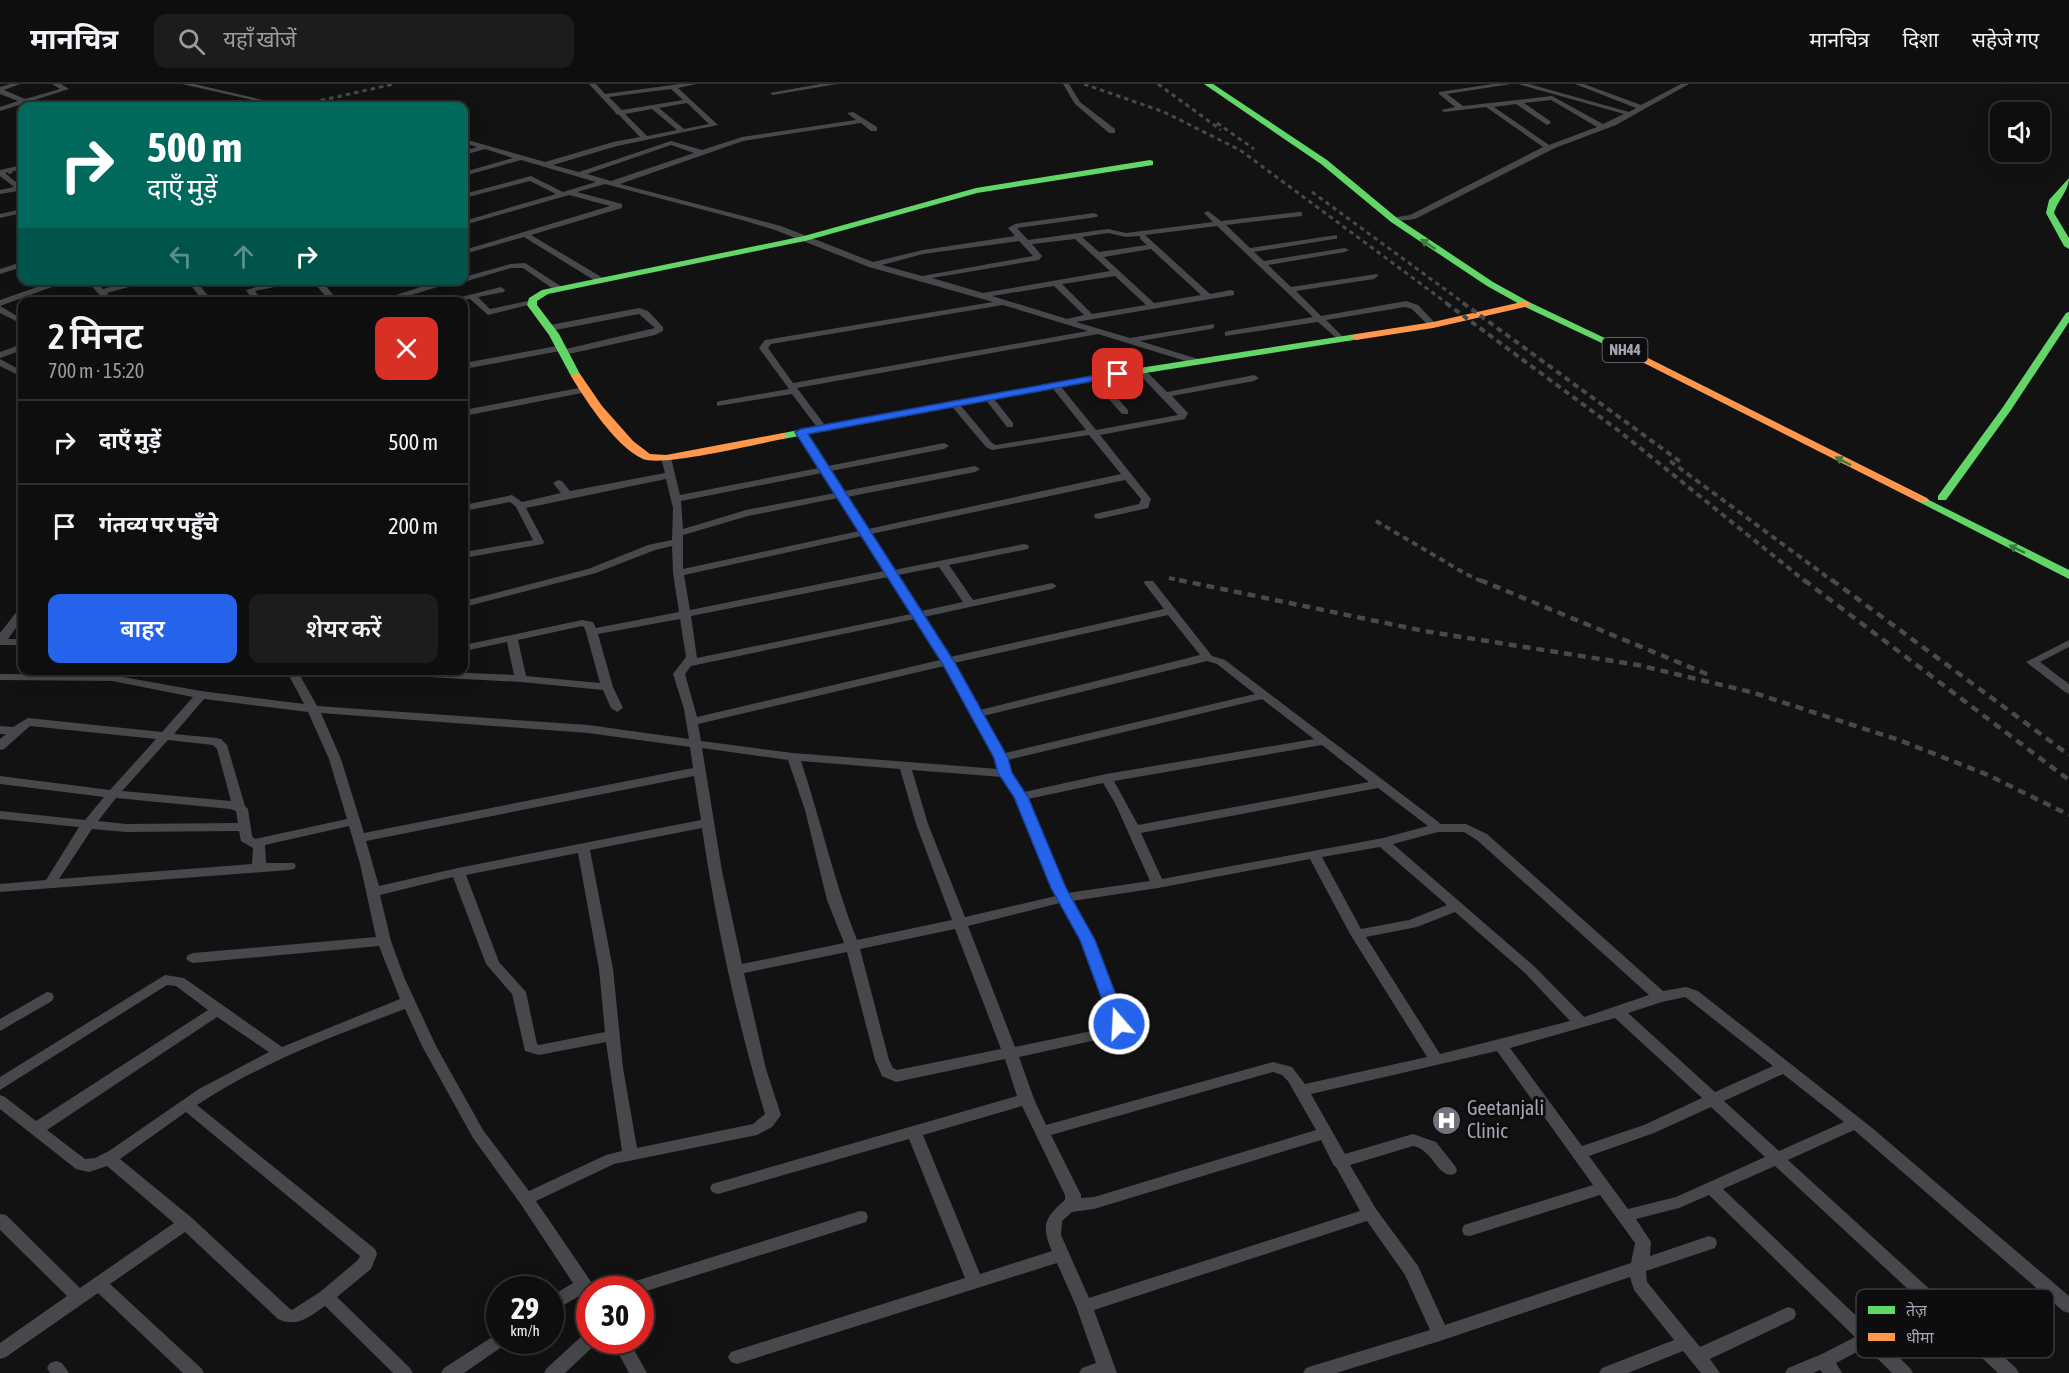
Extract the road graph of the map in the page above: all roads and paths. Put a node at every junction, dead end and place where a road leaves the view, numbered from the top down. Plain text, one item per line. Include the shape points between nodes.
1 (17, 84) edge
2 (55, 84) edge
3 (185, 84) edge
4 (592, 84) edge
5 (694, 84) edge
6 (835, 84) edge
7 (1066, 84) edge
8 (1208, 84) edge
9 (1225, 84) edge
10 (1508, 84) edge
11 (1521, 84) edge
12 (1578, 84) edge
13 (1686, 84) edge
14 (671, 85) edge
15 (1534, 87) junction
16 (0, 90) edge
17 (773, 93) dead end
18 (602, 96) junction
19 (1552, 98) junction
20 (688, 101) junction
21 (25, 102) joint
22 (268, 102) edge
23 (1518, 102) junction
24 (18, 104) edge
25 (1488, 105) junction
26 (653, 107) junction
27 (1461, 108) junction
28 (1642, 108) junction
29 (0, 109) edge
30 (1444, 110) dead end
31 (618, 113) junction
32 (850, 113) dead end
33 (1630, 114) junction
34 (863, 121) junction
35 (1547, 123) dead end
36 (1603, 127) junction
37 (874, 129) dead end
38 (683, 131) junction
39 (1112, 131) dead end
40 (645, 138) junction
41 (468, 142) edge
42 (488, 147) junction
43 (1549, 148) junction
44 (468, 152) edge
45 (702, 153) junction
46 (524, 157) junction
47 (547, 164) junction
48 (1150, 164) dead end
49 (18, 168) edge
50 (0, 172) edge
51 (468, 173) edge
52 (580, 174) junction
53 (2069, 181) edge
54 (609, 183) junction
55 (18, 184) edge
56 (18, 185) edge
57 (0, 192) edge
58 (565, 193) junction
59 (468, 195) edge
60 (18, 212) edge
61 (1208, 213) dead end
62 (1299, 214) dead end
63 (1094, 215) dead end
64 (0, 216) edge
65 (1412, 217) junction
66 (1394, 220) junction
67 (468, 222) edge
68 (1218, 223) junction
69 (525, 234) junction
70 (1075, 235) junction
71 (1143, 237) dead end
72 (1334, 237) dead end
73 (805, 238) junction
74 (1023, 240) junction
75 (1154, 246) junction
76 (2069, 246) edge
77 (1345, 250) dead end
78 (468, 251) edge
79 (1247, 251) junction
80 (1098, 255) junction
81 (1261, 264) junction
82 (18, 265) edge
83 (872, 265) junction
84 (0, 272) edge
85 (1116, 273) junction
86 (1374, 276) dead end
87 (468, 278) edge
88 (918, 278) junction
89 (600, 279) junction
90 (1056, 283) junction
91 (52, 285) edge
92 (95, 285) edge
93 (130, 285) edge
94 (195, 285) edge
95 (268, 285) edge
96 (320, 285) edge
97 (427, 285) edge
98 (559, 289) junction
99 (501, 290) dead end
100 (1289, 290) junction
101 (101, 292) junction
102 (1231, 293) dead end
103 (981, 295) junction
104 (472, 296) junction
105 (106, 297) edge
106 (205, 297) edge
107 (255, 297) edge
108 (331, 297) edge
109 (392, 297) edge
110 (468, 297) edge
111 (1208, 297) junction
112 (1005, 302) junction
113 (0, 303) edge
114 (532, 303) junction
115 (1526, 304) junction
116 (1152, 306) junction
117 (0, 309) edge
118 (2069, 315) edge
119 (1091, 317) junction
120 (1319, 319) junction
121 (18, 320) edge
122 (1066, 321) junction
123 (1433, 325) junction
124 (1211, 326) dead end
125 (550, 328) junction
126 (1101, 332) junction
127 (1228, 334) dead end
128 (1341, 339) junction
129 (1131, 341) junction
130 (18, 349) edge
131 (563, 350) junction
132 (0, 356) edge
133 (1195, 361) junction
134 (0, 362) edge
135 (468, 365) edge
136 (1140, 370) junction
137 (18, 372) edge
138 (1095, 378) junction
139 (1254, 378) dead end
140 (1055, 385) junction
141 (793, 388) junction
142 (584, 390) junction
143 (1164, 395) junction
144 (988, 397) junction
145 (954, 403) junction
146 (720, 404) dead end
147 (468, 412) edge
148 (1125, 412) dead end
149 (1010, 425) dead end
150 (822, 428) junction
151 (801, 432) junction
152 (1092, 433) junction
153 (944, 447) dead end
154 (666, 458) junction
155 (823, 468) junction
156 (975, 469) dead end
157 (671, 475) junction
158 (1128, 476) junction
159 (558, 483) dead end
160 (568, 495) junction
161 (842, 496) junction
162 (1942, 498) junction
163 (676, 499) junction
164 (520, 506) junction
165 (468, 507) edge
166 (1099, 516) dead end
167 (863, 533) junction
168 (678, 538) junction
169 (1024, 547) dead end
170 (468, 554) edge
171 (2069, 561) edge
172 (942, 563) junction
173 (678, 573) junction
174 (890, 573) junction
175 (2069, 575) edge
176 (1149, 583) dead end
177 (1052, 586) dead end
178 (468, 603) edge
179 (970, 604) junction
180 (1170, 611) junction
181 (687, 614) junction
182 (917, 616) junction
183 (18, 617) edge
184 (592, 632) junction
185 (512, 639) junction
186 (0, 641) edge
187 (18, 642) edge
188 (2069, 643) edge
189 (468, 647) edge
190 (1208, 658) junction
191 (689, 663) junction
192 (948, 663) junction
193 (53, 675) edge
194 (86, 675) edge
195 (294, 675) edge
196 (447, 675) edge
197 (0, 677) edge
198 (521, 679) junction
199 (607, 687) junction
200 (2069, 690) edge
201 (201, 695) junction
202 (1264, 695) junction
203 (617, 708) dead end
204 (313, 709) junction
205 (977, 714) junction
206 (693, 722) junction
207 (0, 730) edge
208 (15, 731) junction
209 (166, 737) junction
210 (1323, 741) junction
211 (694, 742) junction
212 (0, 746) edge
213 (793, 757) junction
214 (1001, 758) junction
215 (905, 766) junction
216 (699, 771) junction
217 (1005, 773) junction
218 (1106, 778) junction
219 (0, 780) edge
220 (1378, 784) junction
221 (114, 794) junction
222 (1021, 797) junction
223 (239, 807) junction
224 (0, 815) edge
225 (354, 821) junction
226 (707, 823) junction
227 (87, 825) junction
228 (245, 827) junction
229 (1438, 828) junction
230 (1134, 830) junction
231 (359, 838) junction
232 (1383, 842) junction
233 (259, 844) junction
234 (583, 847) junction
235 (1314, 854) junction
236 (290, 866) dead end
237 (259, 868) junction
238 (458, 872) junction
239 (50, 884) junction
240 (1158, 884) junction
241 (0, 888) edge
242 (373, 892) junction
243 (1064, 898) junction
244 (1456, 906) junction
245 (960, 923) junction
246 (1357, 934) junction
247 (384, 941) junction
248 (852, 946) junction
249 (193, 958) dead end
250 (737, 970) junction
251 (47, 997) dead end
252 (1660, 997) junction
253 (408, 1002) junction
254 (219, 1011) junction
255 (1618, 1012) junction
256 (1581, 1023) junction
257 (0, 1026) edge
258 (612, 1036) junction
259 (1500, 1045) junction
260 (280, 1053) junction
261 (1010, 1053) junction
262 (1437, 1061) junction
263 (1784, 1067) junction
264 (0, 1084) edge
265 (1301, 1090) junction
266 (1026, 1099) junction
267 (0, 1101) edge
268 (1714, 1101) junction
269 (186, 1104) junction
270 (1855, 1123) junction
271 (35, 1130) junction
272 (914, 1132) junction
273 (1042, 1132) junction
274 (1325, 1133) junction
275 (630, 1153) junction
276 (1579, 1153) junction
277 (109, 1159) junction
278 (1778, 1160) junction
279 (1339, 1162) junction
280 (1449, 1170) dead end
281 (718, 1188) dead end
282 (1604, 1188) junction
283 (1712, 1188) junction
284 (526, 1199) junction
285 (1071, 1206) junction
286 (1370, 1214) junction
287 (1624, 1216) junction
288 (860, 1217) dead end
289 (0, 1220) edge
290 (186, 1223) junction
291 (1470, 1230) dead end
292 (1709, 1243) dead end
293 (1061, 1255) junction
294 (1636, 1268) junction
295 (577, 1276) edge
296 (654, 1282) edge
297 (975, 1282) junction
298 (99, 1284) junction
299 (1918, 1289) edge
300 (2049, 1289) edge
301 (2054, 1293) edge
302 (79, 1297) junction
303 (326, 1297) junction
304 (1084, 1306) junction
305 (2069, 1306) edge
306 (1788, 1314) dead end
307 (1856, 1326) edge
308 (1440, 1334) junction
309 (1685, 1343) junction
310 (1856, 1347) edge
311 (486, 1349) edge
312 (0, 1352) edge
313 (576, 1352) edge
314 (627, 1354) edge
315 (737, 1357) dead end
316 (1697, 1357) junction
317 (1889, 1358) edge
318 (1993, 1358) edge
319 (1831, 1366) edge
320 (1107, 1371) edge
321 (195, 1373) edge
322 (404, 1373) edge
323 (450, 1373) edge
324 (553, 1373) edge
325 (638, 1373) edge
326 (1088, 1373) edge
327 (1312, 1373) edge
328 (1608, 1373) edge
329 (1711, 1373) edge
330 (1794, 1373) edge
331 (1904, 1373) edge
332 (2010, 1373) edge

1 - 16 street
2 - 21 street via 66,89
3 - 22 street
4 - 18 street
5 - 14 street
6 - 17 street
7 - 39 street via 1080,106
8 - 66 main road, NH44 via 1324,162
9 - 65 main road, NH44 via 1325,149
10 - 27 street via 1441,93
11 - 15 street
12 - 28 street
13 - 28 street
14 - 18 street
14 - 20 street
15 - 19 street
15 - 33 street
16 - 21 street
18 - 31 street
19 - 23 street
19 - 36 street
20 - 26 street
20 - 38 street via 714,125
23 - 25 street
23 - 35 street
24 - 29 street
25 - 27 street
25 - 43 street
26 - 31 street
26 - 38 street
27 - 30 street
28 - 33 street
31 - 40 street
32 - 34 street
33 - 36 street
34 - 37 street
34 - 45 street via 749,137
36 - 43 street
38 - 40 street
40 - 47 street
41 - 42 street
42 - 44 street
42 - 46 street
43 - 65 street
45 - 52 street via 671,143
45 - 54 street
46 - 47 street
46 - 51 street
47 - 52 street
48 - 73 main road via 957,195
49 - 50 street
50 - 55 street
52 - 54 street
53 - 76 main road via 2054,196 2049,215
54 - 58 street
54 - 73 street via 745,218
56 - 57 street
58 - 59 street via 531,178
58 - 67 street
58 - 69 street via 620,206
60 - 64 street
61 - 68 street
62 - 68 street
63 - 74 street via 1012,228
65 - 66 street
65 - 162 main road, NH44 via 1478,267 1522,293 1693,370
115 -> 66 main road, NH44
68 - 70 street via 1126,235 1108,231
68 - 79 street
69 - 78 street
69 - 89 street
70 - 74 street
70 - 80 street
71 - 75 street
72 - 79 street
73 - 83 street
73 - 89 main road
74 - 83 street via 923,252
74 - 88 street via 1036,258
75 - 80 street
75 - 111 street
77 - 81 street
79 - 81 street
80 - 85 street
81 - 100 street
82 - 84 street
83 - 88 street
85 - 90 street
85 - 116 street
86 - 100 street
87 - 98 street via 525,266
88 - 103 street
89 - 98 main road
90 - 103 street
90 - 119 street
91 - 113 street
92 - 101 street
93 - 101 street
94 - 106 street
95 - 107 street via 250,290
96 - 108 street
97 - 109 street
98 - 114 main road via 537,296
99 - 104 street
100 - 120 street
101 - 105 street
102 - 111 street
103 - 112 street
104 - 110 street
104 - 114 street via 488,312
111 - 116 street
112 - 122 street
112 - 141 street via 768,342 763,348
114 - 125 main road
115 - 123 main road
175 -> 115 main road, NH44 via 1672,372
116 - 119 street
117 - 121 street
118 - 162 main road
119 - 122 street
120 - 123 street via 1406,304 1415,307
120 - 127 street
120 - 128 street
122 - 126 street
123 - 128 main road
124 - 129 street
125 - 131 main road
125 - 131 street via 639,311 660,329
126 - 129 street
126 - 141 street
128 - 133 main road
129 - 133 street
130 - 132 street
131 - 135 street
131 - 142 main road
133 - 136 main road
134 - 137 street
136 - 138 main road
136 - 143 street
138 - 140 main road
138 - 148 street
139 - 143 street
140 - 144 main road
140 - 152 street
141 - 146 street
141 - 150 street
142 - 147 street
142 - 154 main road via 632,448 648,456
143 - 152 street via 1183,413 1181,418
144 - 145 main road
144 - 149 street
145 - 150 main road
145 - 152 street via 995,448
150 - 151 main road
151 - 154 main road
151 - 155 street
152 - 158 street
153 - 155 street
154 - 157 street
155 - 161 street
155 - 163 street
156 - 161 street
157 - 160 street
157 - 163 street
158 - 166 street via 1146,499 1146,505
158 - 167 street
159 - 160 street
160 - 164 street
161 - 167 street
161 - 168 street via 726,517
162 - 171 main road, NH44
163 - 168 street
164 - 165 street via 512,498
164 - 170 street via 539,542
167 - 173 street
167 - 174 street
168 - 173 street
168 - 178 street via 592,571
169 - 172 street
172 - 174 street
172 - 179 street
173 - 181 street
174 - 181 street
174 - 182 street
176 - 180 street
177 - 179 street
179 - 182 street
180 - 190 street
180 - 192 street
181 - 184 street
181 - 191 street via 692,657
182 - 191 street
182 - 192 street
183 - 186 street
184 - 185 street via 589,624 582,623
184 - 199 street
185 - 189 street
185 - 198 street
186 - 187 street
188 - 200 street via 2032,662
190 - 202 street via 1221,662
190 - 205 street
191 - 206 street via 679,674
192 - 205 street
192 - 206 street
193 - 197 street
194 - 201 street
195 - 204 street
196 - 198 street
198 - 199 street
199 - 203 street
201 - 204 street
201 - 209 street
202 - 210 street
202 - 214 street
204 - 211 street via 588,729
204 - 225 street via 335,759
205 - 214 street
206 - 211 street
207 - 208 street
208 - 209 street via 32,722
208 - 212 street
209 - 221 street
209 - 223 street via 221,744
210 - 218 street
210 - 220 street
211 - 213 street
211 - 216 street
213 - 215 street
213 - 248 street via 834,900
214 - 217 street
215 - 217 street
215 - 245 street via 922,824
216 - 226 street
216 - 231 street
217 - 222 street
218 - 222 street
218 - 230 street
219 - 221 street
220 - 229 street
220 - 230 street
221 - 223 street
221 - 227 street
222 - 243 street
223 - 228 street
224 - 227 street
225 - 231 street
225 - 233 street
226 - 234 street
226 - 250 street
227 - 228 street via 141,829
227 - 239 street
228 - 233 street via 249,842
229 - 232 street
229 - 252 street via 1466,828 1482,837
230 - 240 street
231 - 242 street
232 - 235 street
232 - 244 street
233 - 237 street
234 - 238 street
234 - 258 street via 606,969
235 - 240 street
235 - 246 street
236 - 237 street
237 - 239 street
238 - 242 street
238 - 258 street via 493,964 519,993 530,1047 548,1049
239 - 241 street
240 - 243 street
242 - 247 street
243 - 245 street
243 - 261 street via 1087,940 1118,1027
244 - 246 street via 1412,924
244 - 256 street via 1530,970
245 - 248 street
245 - 261 street
246 - 262 street
247 - 249 street
247 - 253 street
248 - 250 street
248 - 261 street via 882,1060 891,1075
250 - 275 street via 771,1118 757,1129
251 - 257 street
252 - 255 street
252 - 263 street via 1686,992 1694,995
253 - 260 street
253 - 284 street via 458,1101
254 - 260 street
254 - 264 street via 179,981 165,980
254 - 271 street
255 - 256 street
255 - 268 street
256 - 259 street
258 - 275 street
259 - 262 street
259 - 276 street
260 - 269 street
261 - 266 street
262 - 265 street
263 - 268 street
263 - 270 street
265 - 273 street via 1289,1071 1273,1067
265 - 274 street
266 - 272 street
266 - 273 street
267 - 271 street
268 - 276 street
268 - 278 street
269 - 277 street
269 - 303 street via 369,1254 364,1264
270 - 278 street
270 - 300 street
271 - 277 street via 86,1167
272 - 281 street
272 - 297 street
273 - 285 street via 1073,1195
274 - 279 street
274 - 285 street via 1094,1203
275 - 284 street
276 - 282 street
277 - 290 street
278 - 283 street
278 - 299 street
279 - 280 street via 1422,1140 1436,1150
279 - 286 street
282 - 287 street
282 - 291 street
283 - 287 street via 1679,1202
283 - 307 street
284 - 295 street
285 - 293 street via 1058,1212 1052,1227
286 - 304 street
286 - 308 street via 1412,1271
287 - 294 street via 1643,1242
288 - 296 street
289 - 302 street
290 - 298 street
290 - 303 street via 290,1317
292 - 294 street
293 - 297 street
293 - 304 street
294 - 308 street
294 - 309 street via 1640,1285
297 - 315 street
298 - 302 street
298 - 321 street
301 - 305 street
302 - 312 street
303 - 322 street
304 - 320 street
306 - 316 street
308 - 327 street
309 - 316 street
309 - 328 street
310 - 319 street
311 - 323 street
313 - 324 street
314 - 325 street
316 - 329 street
317 - 331 street
318 - 332 street
319 - 330 street
320 - 326 street

